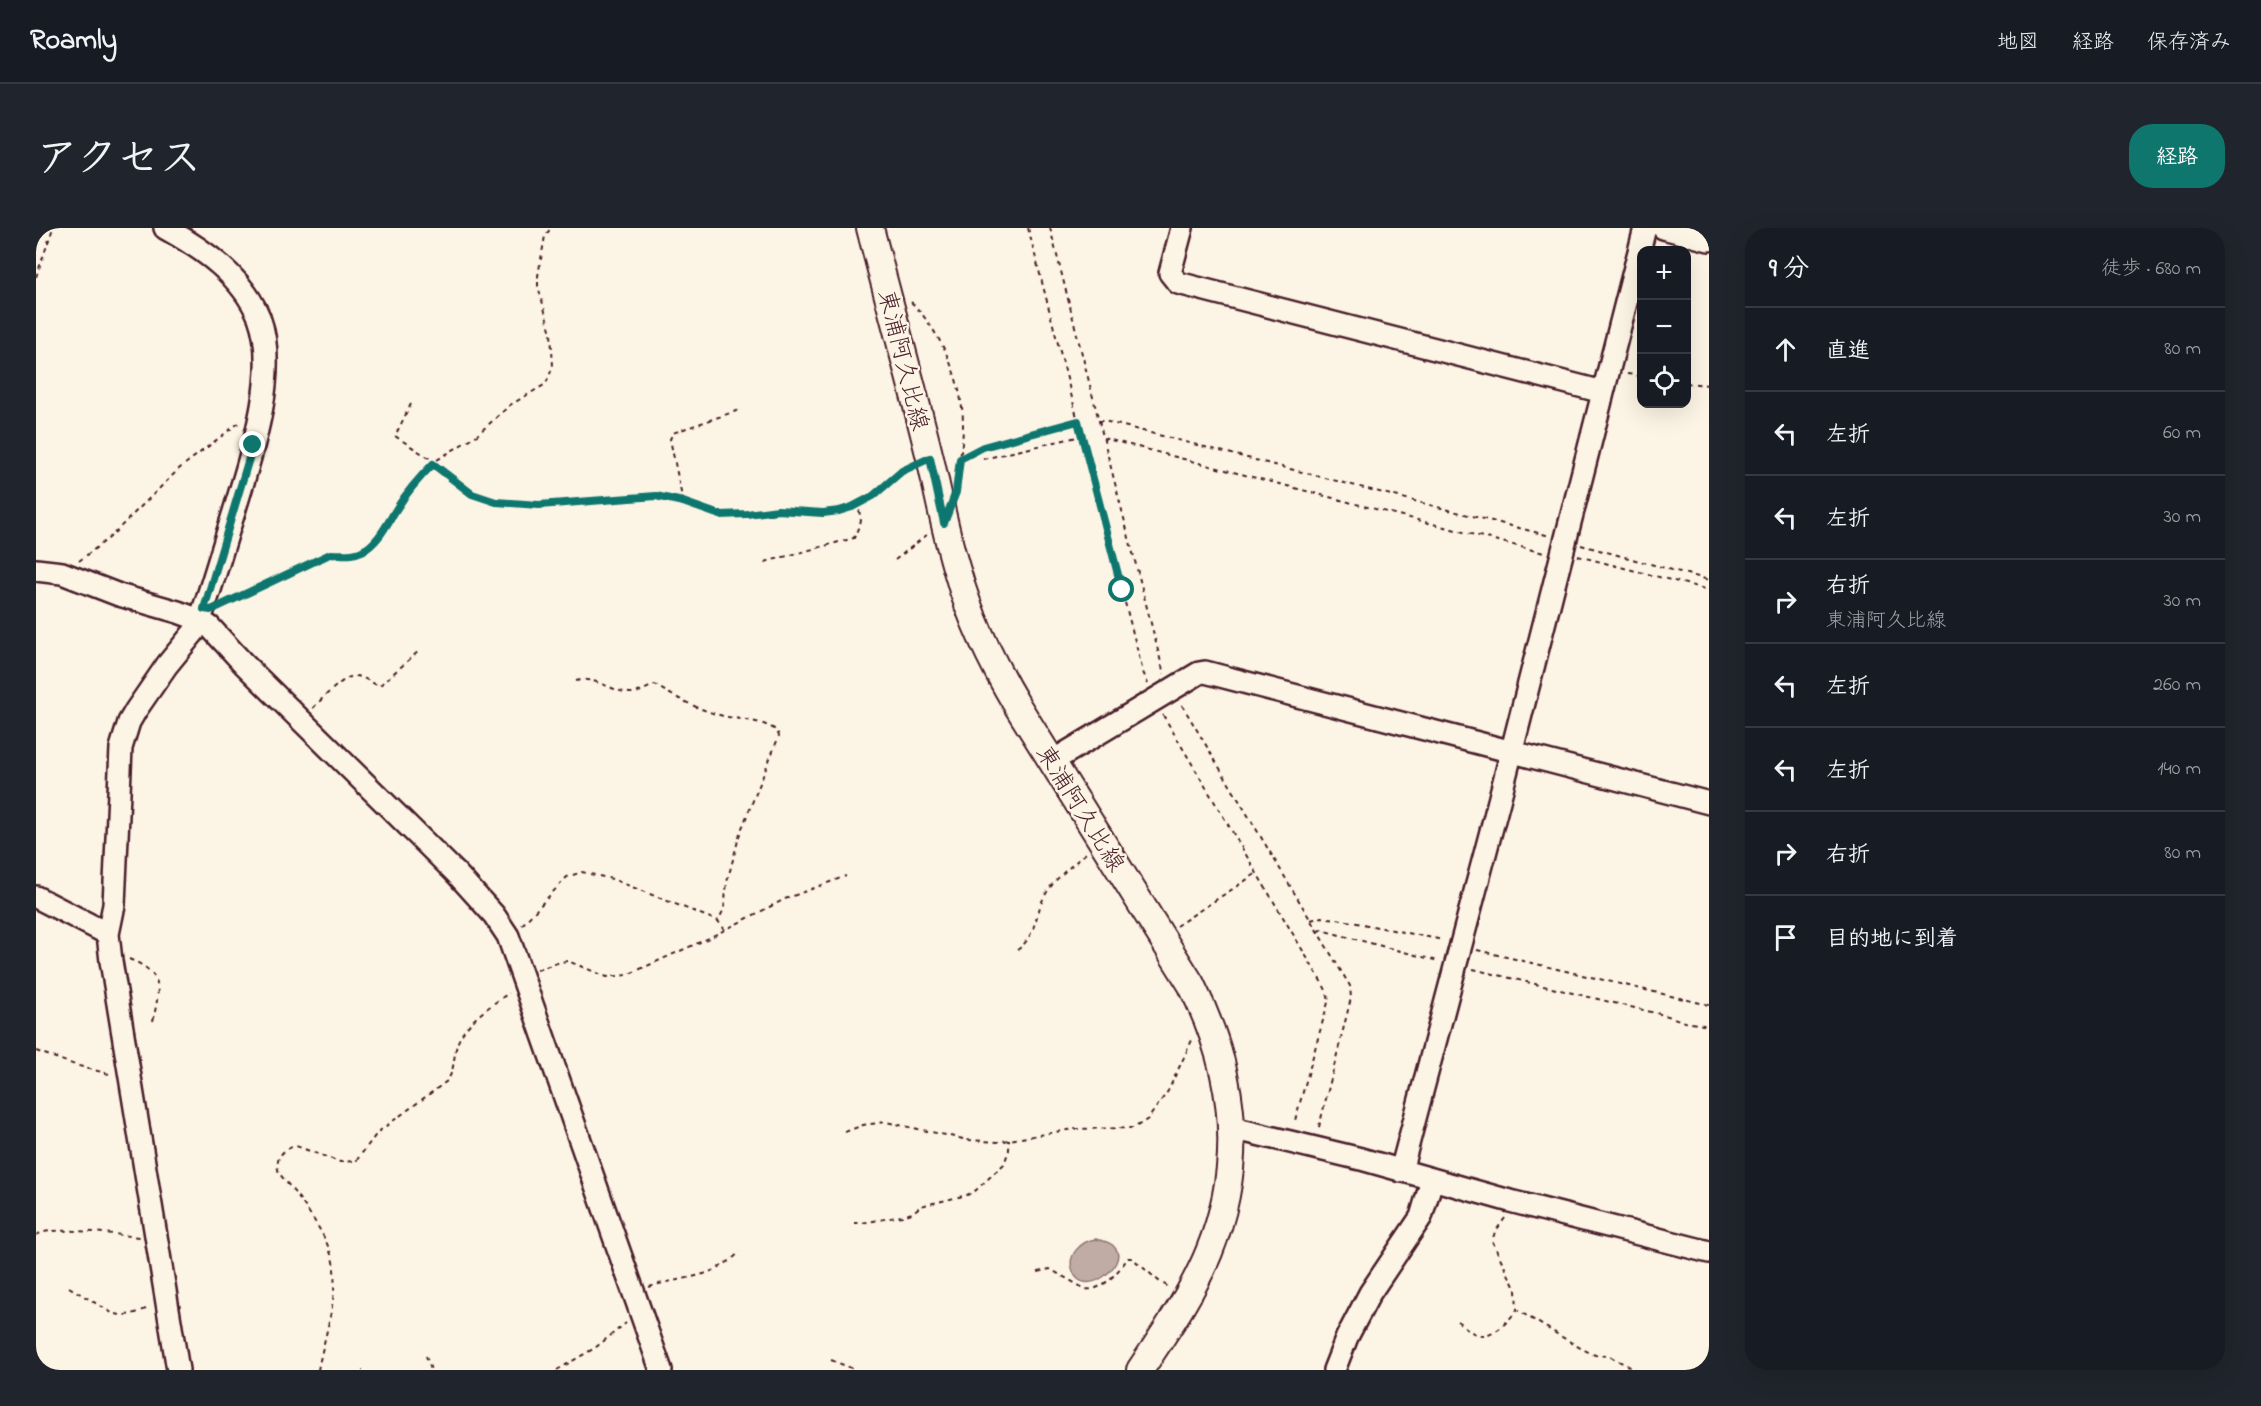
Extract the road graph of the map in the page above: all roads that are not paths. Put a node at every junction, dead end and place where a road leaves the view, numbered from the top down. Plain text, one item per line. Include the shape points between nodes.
1 (165, 228) edge
2 (870, 228) edge
3 (1182, 228) edge
4 (1645, 228) edge
5 (1663, 228) edge
6 (1709, 240) edge
7 (1603, 392) junction
8 (36, 570) edge
9 (202, 615) junction
10 (1511, 753) junction
11 (1051, 762) junction
12 (1709, 803) edge
13 (36, 897) edge
14 (109, 944) junction
15 (1233, 1128) junction
16 (1401, 1171) junction
17 (1432, 1180) junction
18 (1709, 1252) edge
19 (178, 1370) edge
20 (662, 1370) edge
21 (1140, 1370) edge
22 (1334, 1370) edge

1 - 9 street via 232,275 258,316 266,354 262,407 249,462
2 - 11 main road, 東浦阿久比線 via 958,576 995,669
3 - 7 street via 1170,273 1178,283
4 - 7 street
5 - 6 street
7 - 10 street
8 - 9 street via 62,573 119,595
9 - 14 street via 129,722 121,748
9 - 20 street via 300,720 456,873 506,933
10 - 11 street via 1199,673
10 - 12 street
10 - 16 street
11 - 15 main road, 東浦阿久比線 via 1191,984 1220,1052
13 - 14 street
14 - 19 street
15 - 16 street
15 - 21 main road, 東浦阿久比線 via 1228,1180 1209,1252
16 - 17 street
17 - 18 street
17 - 22 street via 1420,1217 1370,1293

